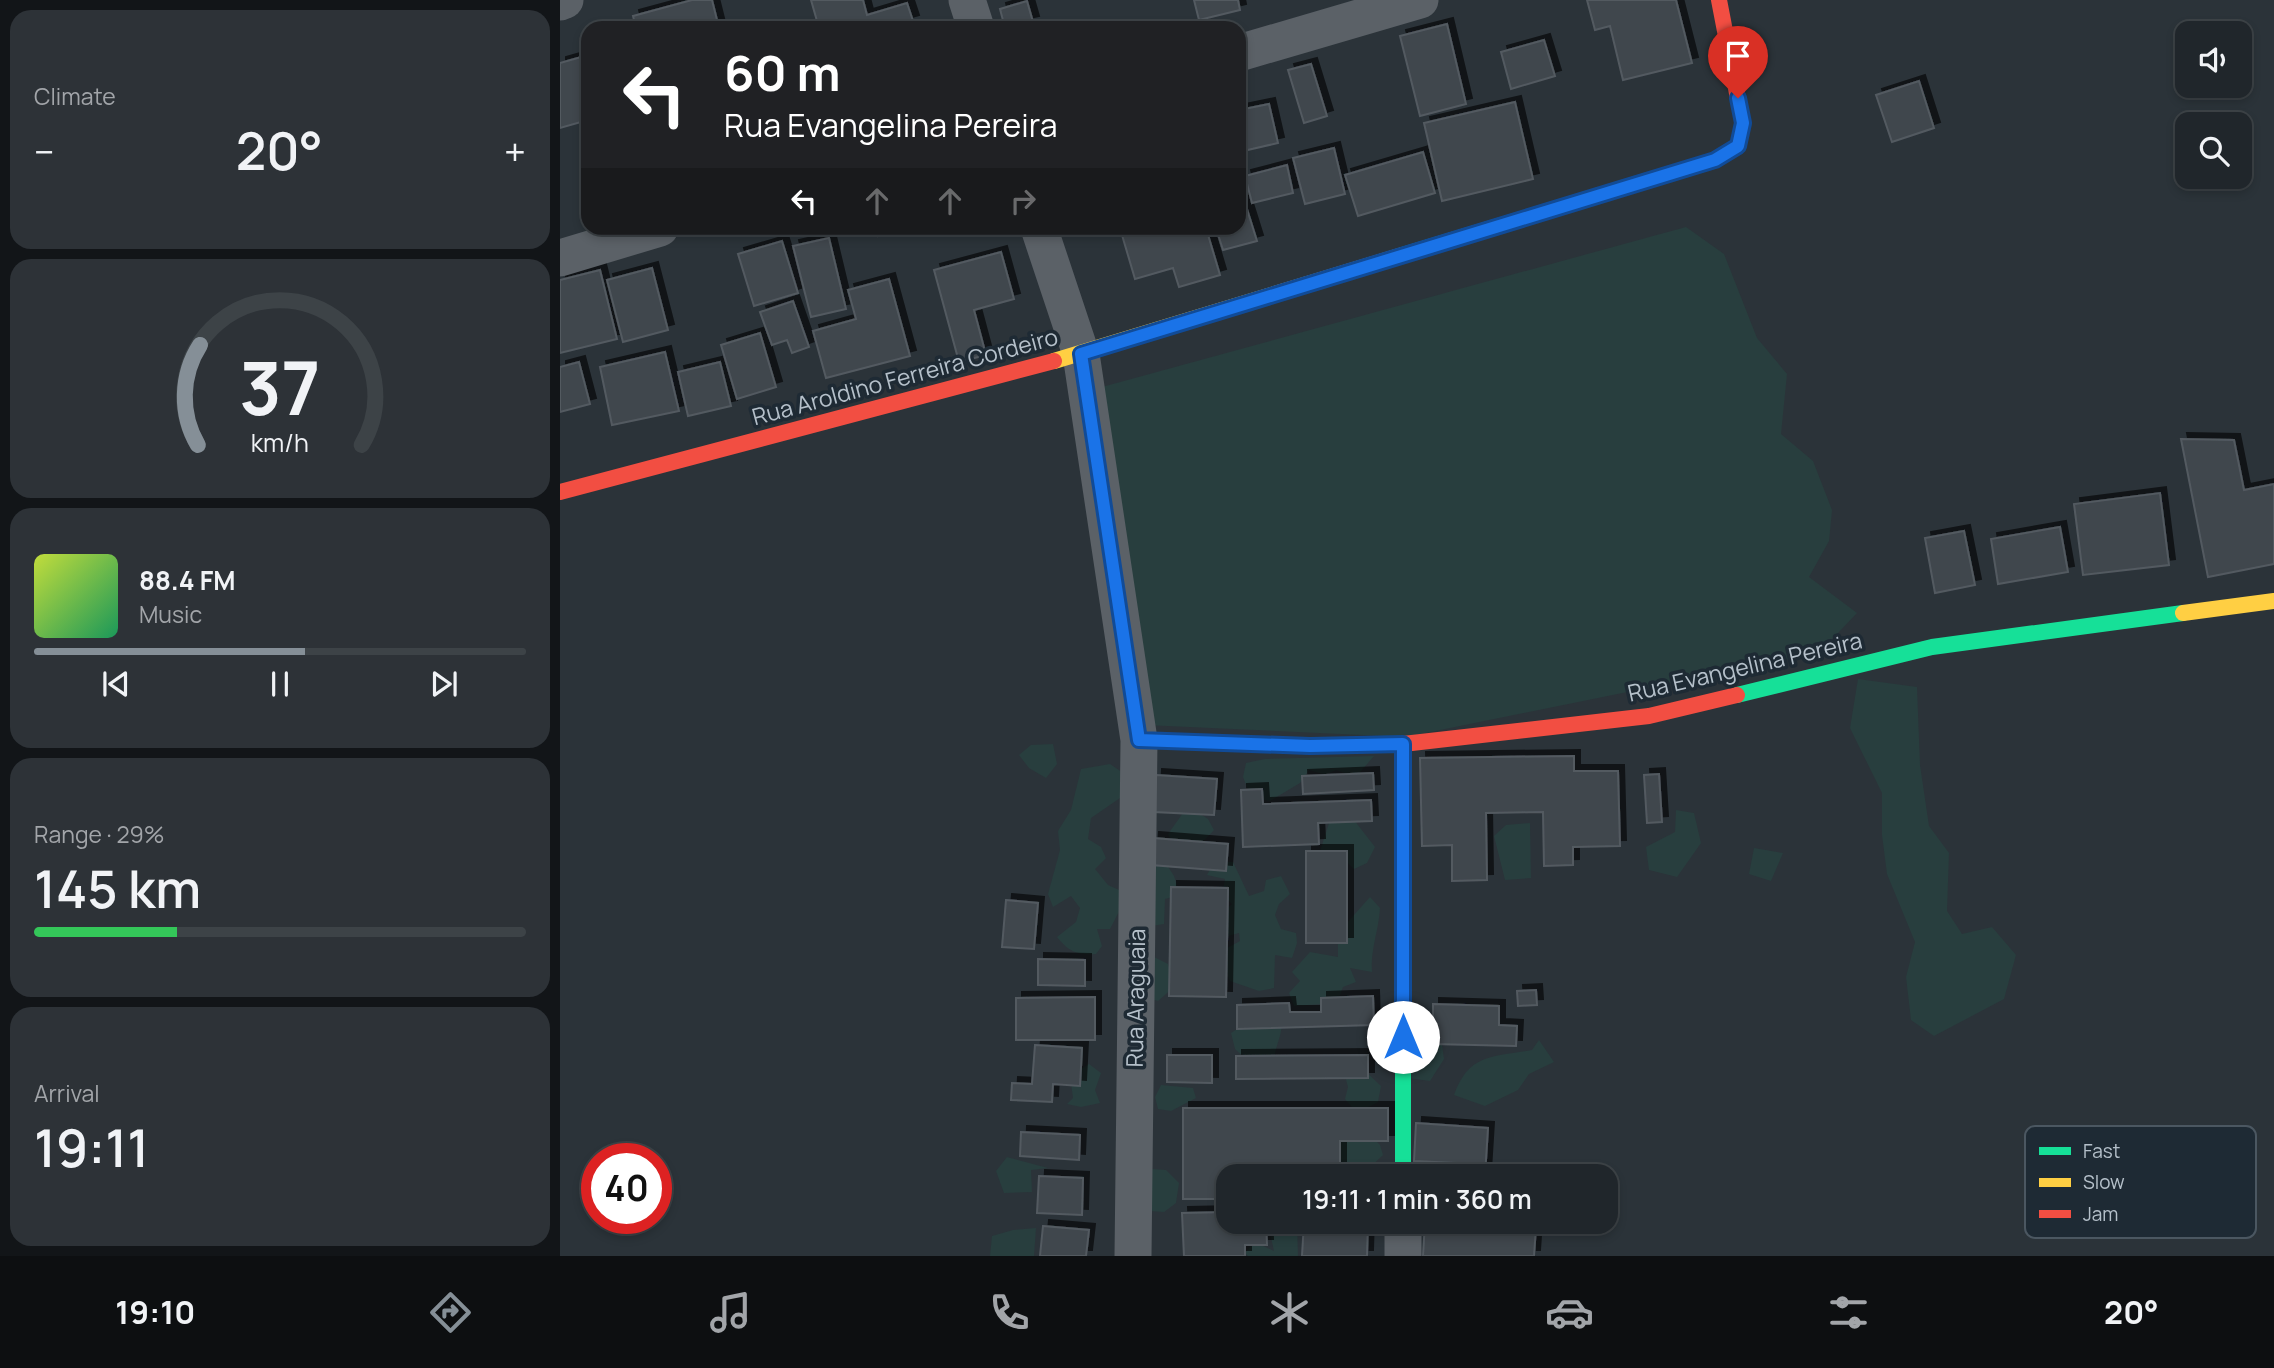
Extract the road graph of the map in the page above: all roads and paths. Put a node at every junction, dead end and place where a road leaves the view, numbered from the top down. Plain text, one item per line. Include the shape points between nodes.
1 (967, 0) edge
2 (1420, 0) edge
3 (1719, 0) edge
4 (974, 21) edge
5 (1246, 51) edge
6 (637, 235) edge
7 (1041, 235) edge
8 (560, 258) edge
9 (1081, 354) junction
10 (560, 492) edge
11 (2274, 601) edge
12 (1139, 740) junction
13 (1403, 744) junction
14 (1403, 1164) edge
15 (1403, 1234) edge
16 (1133, 1256) edge
17 (1403, 1256) edge

1 - 4 street
2 - 5 street
3 - 9 street, Rua Aroldino Ferreira Cordeiro via 1743,123 1738,146 1715,160
6 - 8 street
7 - 9 street, Rua Araguaia
9 - 10 street, Rua Aroldino Ferreira Cordeiro
9 - 12 street, Rua Araguaia
11 - 13 street, Rua Evangelina Pereira via 1932,647 1649,716
12 - 13 street, Rua Evangelina Pereira
12 - 16 street, Rua Araguaia
13 - 14 street
15 - 17 street

